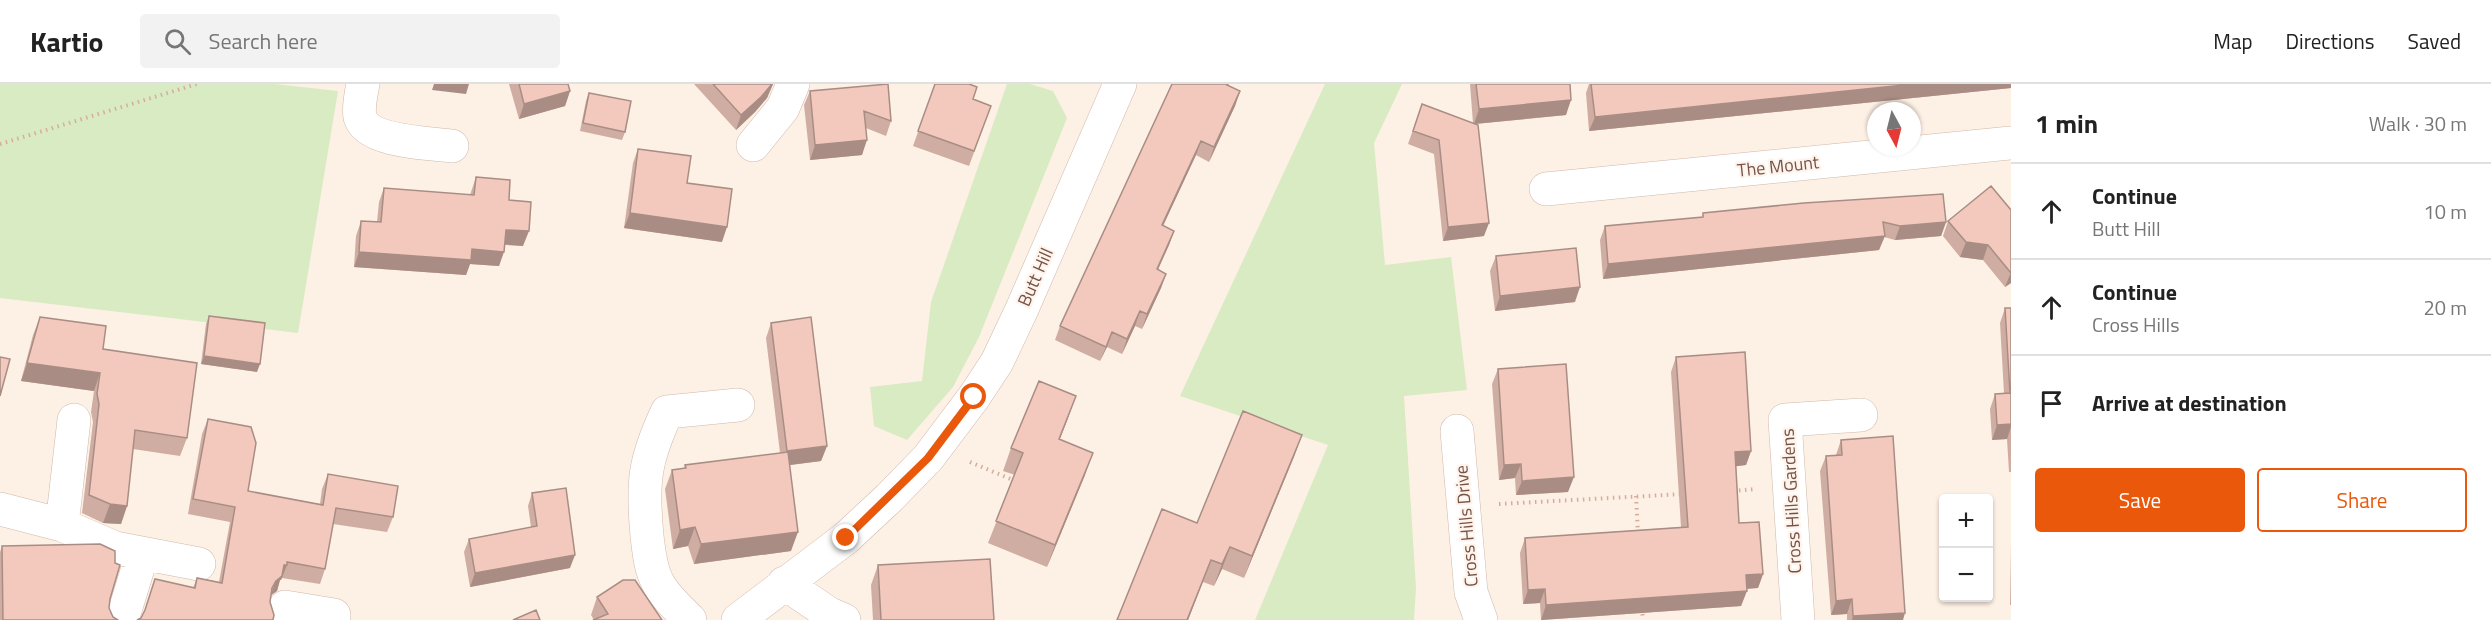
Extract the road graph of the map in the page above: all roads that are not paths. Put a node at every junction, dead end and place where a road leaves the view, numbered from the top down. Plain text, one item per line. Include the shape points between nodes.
1 (363, 84) edge
2 (794, 84) edge
3 (1118, 84) edge
4 (2011, 143) edge
5 (753, 145) dead end
6 (452, 146) dead end
7 (1546, 189) dead end
8 (738, 405) dead end
9 (1861, 415) dead end
10 (74, 420) dead end
11 (1457, 431) dead end
12 (0, 509) edge
13 (62, 525) junction
14 (141, 555) junction
15 (199, 564) dead end
16 (784, 583) junction
17 (334, 615) dead end
18 (122, 620) edge
19 (283, 620) edge
20 (690, 620) edge
21 (738, 620) edge
22 (844, 620) edge
23 (1481, 620) edge
24 (1798, 620) edge

1 - 6 street via 359,112 370,131
2 - 5 street via 783,108
3 - 16 street, Butt Hill via 997,362 928,458 846,538
4 - 7 street, The Mount
8 - 20 street via 667,412 652,444 644,499 650,561 657,582
9 - 24 street, Cross Hills Gardens via 1785,420
10 - 13 street
11 - 23 street, Cross Hills Drive via 1471,592
12 - 13 street
13 - 14 street
14 - 15 street
14 - 18 street
16 - 21 street, Butt Hill
16 - 22 street
17 - 19 street via 285,607

